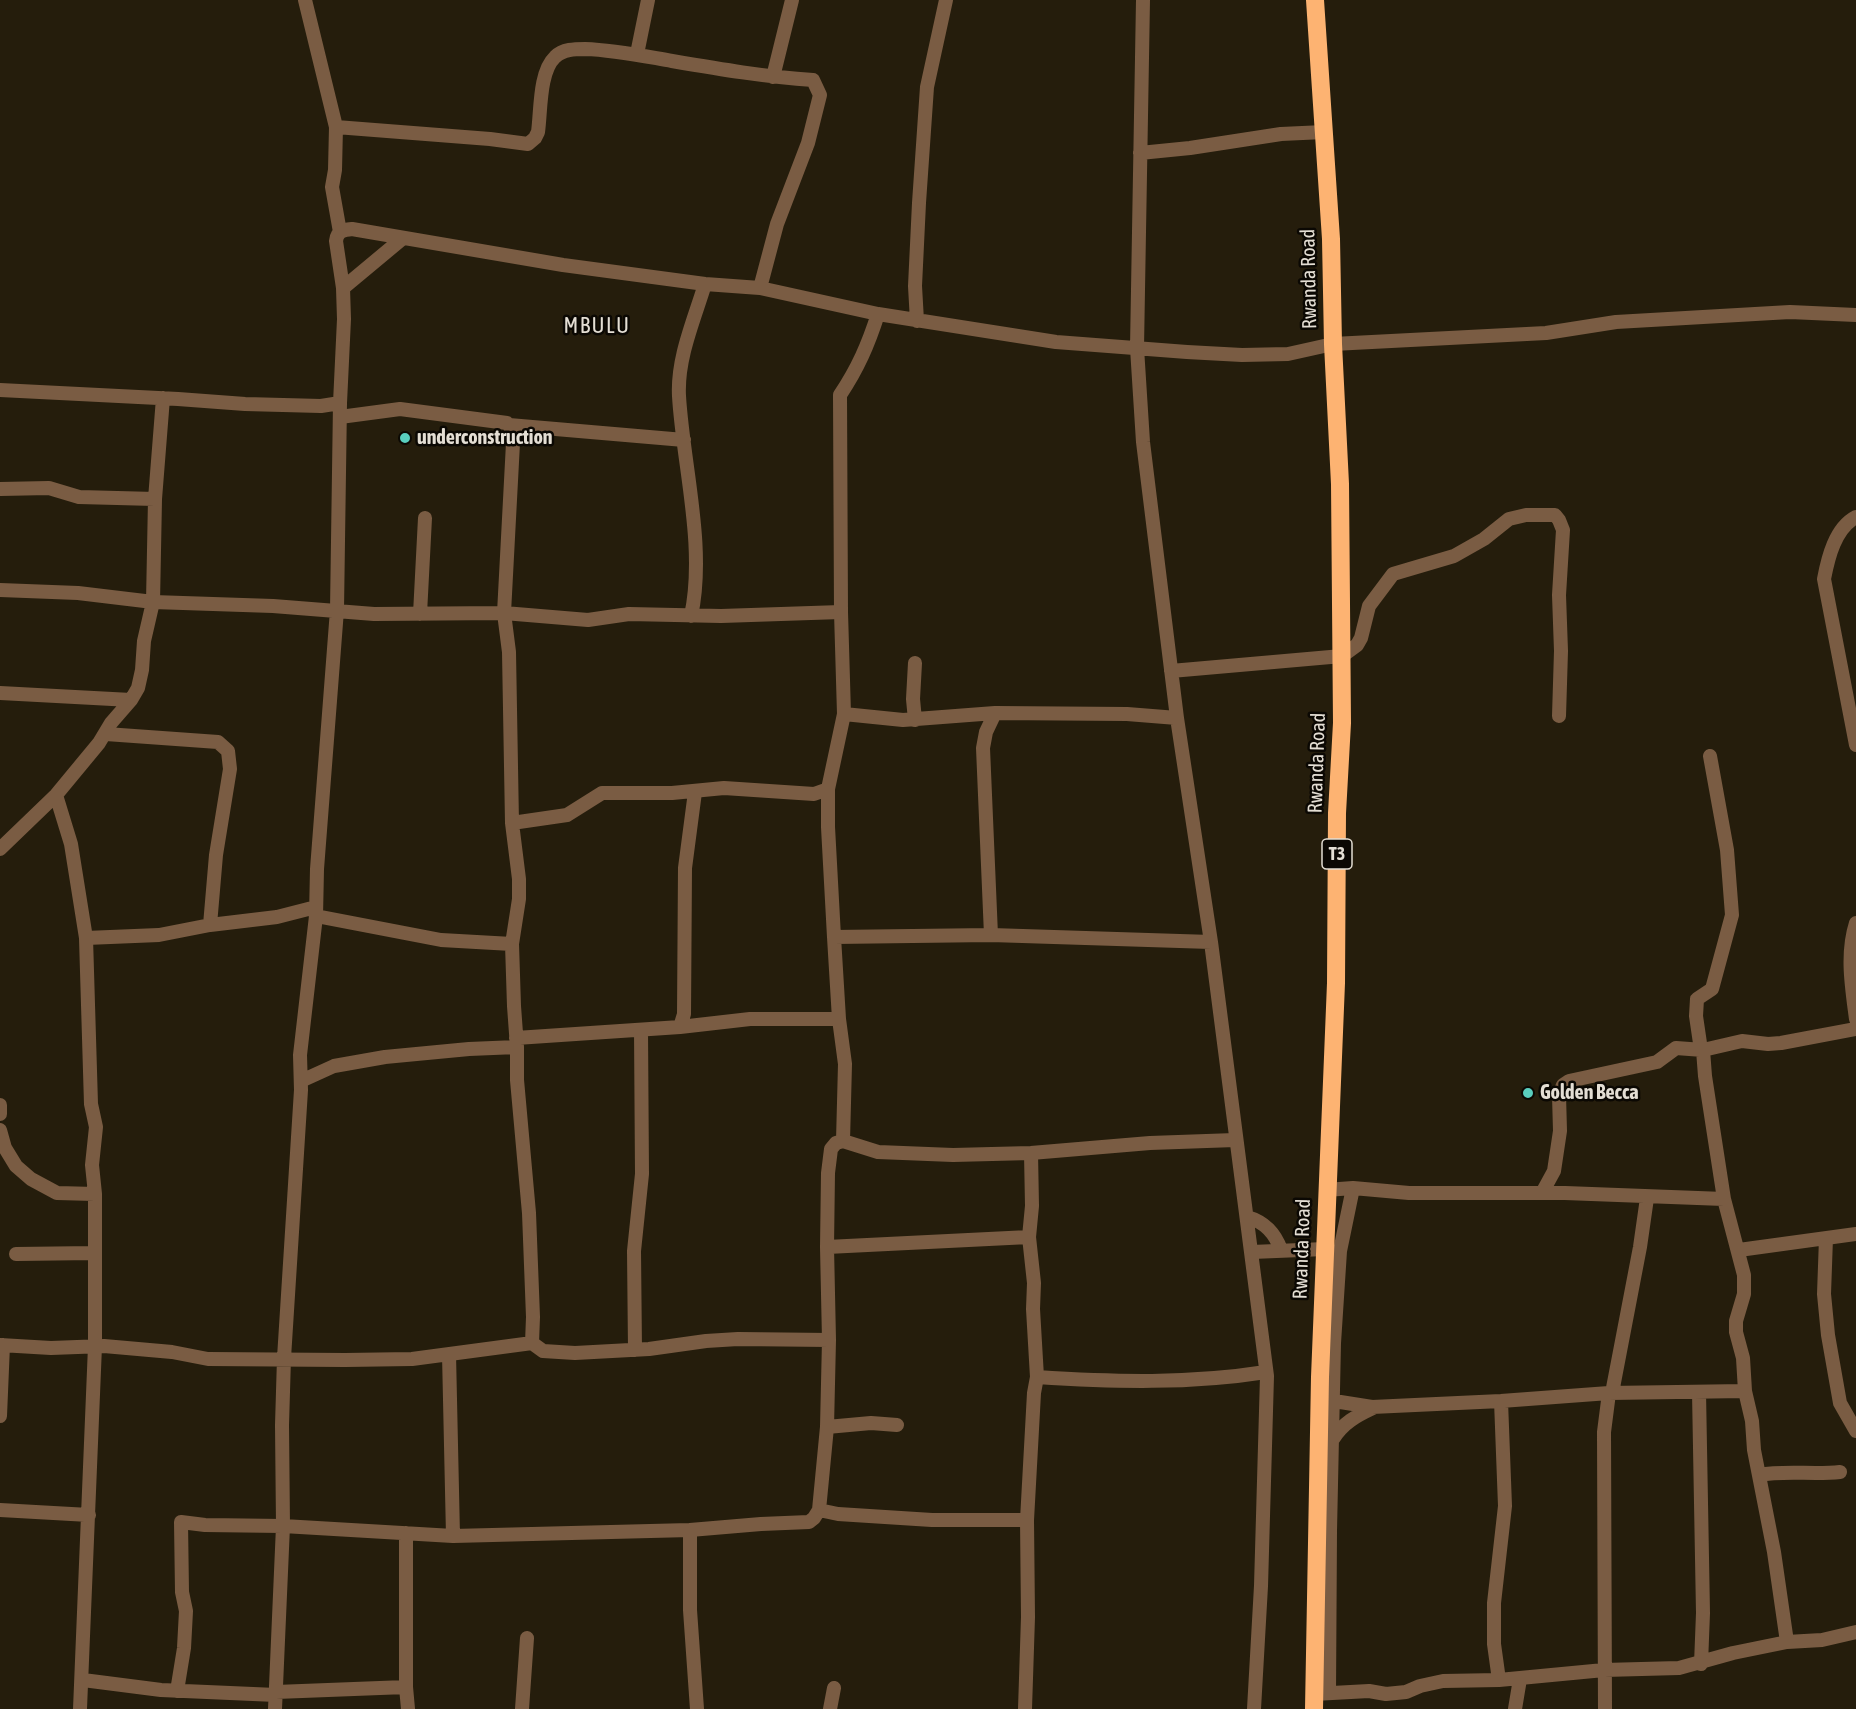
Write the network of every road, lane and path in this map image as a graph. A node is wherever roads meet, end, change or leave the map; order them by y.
1 (305, 0) edge
2 (648, 0) edge
3 (792, 0) edge
4 (946, 0) edge
5 (1143, 0) edge
6 (1315, 0) edge
7 (637, 54) junction
8 (773, 77) junction
9 (336, 127) junction
10 (1324, 132) junction
11 (1140, 153) junction
12 (340, 231) junction
13 (403, 238) junction
14 (705, 284) junction
15 (344, 288) junction
16 (760, 288) junction
17 (878, 314) junction
18 (1856, 315) edge
19 (917, 321) junction
20 (1333, 344) junction
21 (1137, 348) junction
22 (0, 390) edge
23 (163, 398) junction
24 (340, 410) junction
25 (509, 425) junction
26 (684, 440) junction
27 (0, 489) edge
28 (155, 499) junction
29 (1856, 517) edge
30 (425, 518) dead end
31 (0, 590) edge
32 (153, 602) junction
33 (337, 610) junction
34 (841, 612) junction
35 (504, 613) junction
36 (420, 614) junction
37 (691, 616) junction
38 (1342, 656) junction
39 (915, 663) dead end
40 (1171, 670) junction
41 (0, 693) edge
42 (131, 700) junction
43 (995, 713) junction
44 (844, 714) junction
45 (1559, 716) dead end
46 (1177, 718) junction
47 (915, 720) junction
48 (106, 734) junction
49 (1856, 745) edge
50 (1710, 756) dead end
51 (828, 789) junction
52 (695, 792) junction
53 (56, 795) junction
54 (512, 823) junction
55 (0, 849) edge
56 (316, 912) junction
57 (1856, 923) edge
58 (210, 925) junction
59 (991, 934) junction
60 (834, 937) junction
61 (86, 939) junction
62 (1211, 942) junction
63 (512, 944) junction
64 (839, 1019) junction
65 (1856, 1019) edge
66 (680, 1027) junction
67 (1856, 1029) edge
68 (641, 1030) junction
69 (517, 1043) junction
70 (1702, 1050) junction
71 (301, 1081) junction
72 (0, 1105) edge
73 (0, 1113) edge
74 (0, 1130) edge
75 (1235, 1140) junction
76 (843, 1141) junction
77 (2, 1148) edge
78 (1031, 1153) junction
79 (1353, 1188) junction
80 (1326, 1190) junction
81 (1542, 1193) junction
82 (95, 1194) junction
83 (1647, 1198) junction
84 (1724, 1199) junction
85 (1247, 1217) junction
86 (1856, 1234) edge
87 (1029, 1237) junction
88 (1826, 1238) junction
89 (827, 1247) junction
90 (1325, 1249) junction
91 (1281, 1250) junction
92 (1739, 1250) junction
93 (1252, 1252) junction
94 (94, 1253) junction
95 (16, 1254) dead end
96 (829, 1340) junction
97 (532, 1343) junction
98 (2, 1345) edge
99 (95, 1346) junction
100 (635, 1350) junction
101 (449, 1354) junction
102 (284, 1358) junction
103 (1266, 1372) junction
104 (1038, 1377) junction
105 (1745, 1391) junction
106 (1699, 1392) junction
107 (1610, 1393) junction
108 (1334, 1401) junction
109 (1501, 1401) junction
110 (1377, 1407) junction
111 (0, 1416) edge
112 (897, 1425) dead end
113 (827, 1427) junction
114 (1856, 1431) edge
115 (1333, 1439) junction
116 (1840, 1472) dead end
117 (1759, 1475) junction
118 (0, 1510) edge
119 (819, 1510) junction
120 (89, 1515) junction
121 (1027, 1520) junction
122 (283, 1526) junction
123 (690, 1530) junction
124 (406, 1533) junction
125 (453, 1536) junction
126 (1856, 1632) edge
127 (527, 1638) dead end
128 (1787, 1642) junction
129 (1701, 1664) junction
130 (1604, 1670) junction
131 (1520, 1679) junction
132 (83, 1680) junction
133 (1499, 1680) junction
134 (406, 1687) junction
135 (834, 1688) dead end
136 (177, 1691) junction
137 (276, 1699) edge
138 (1319, 1699) edge
139 (80, 1709) edge
140 (408, 1709) edge
141 (522, 1709) edge
142 (697, 1709) edge
143 (830, 1709) edge
144 (1025, 1709) edge
145 (1254, 1709) edge
146 (1515, 1709) edge
147 (1605, 1709) edge

1 - 9 street
2 - 7 street
3 - 8 street
4 - 19 street
5 - 11 street
6 - 10 highway, Rwanda Road / T3
7 - 8 street
7 - 9 street
8 - 16 street
9 - 12 street
10 - 11 street
10 - 20 highway, Rwanda Road / T3
11 - 21 street
12 - 13 street
12 - 15 street
13 - 14 street
13 - 15 street
14 - 16 street
14 - 26 street
15 - 24 street
16 - 17 street
17 - 19 street
17 - 34 street
18 - 20 street
19 - 21 street
20 - 21 street
20 - 38 highway, Rwanda Road / T3
21 - 40 street
22 - 23 street
23 - 24 street
23 - 28 street
24 - 25 street
24 - 33 street
25 - 26 street
25 - 35 street
26 - 37 street
27 - 28 street
28 - 32 street
29 - 49 street
30 - 36 street
31 - 32 street
32 - 33 street
32 - 42 street
33 - 36 street
33 - 56 street
34 - 37 street
34 - 44 street
35 - 36 street
35 - 37 street
35 - 54 street
38 - 40 street
38 - 45 street
38 - 80 highway, Rwanda Road / T3
39 - 47 street
40 - 46 street
41 - 42 street
42 - 48 street
43 - 46 street
43 - 47 street
43 - 59 street
44 - 47 street
44 - 51 street
46 - 62 street
48 - 53 street
48 - 58 street
50 - 70 street
51 - 52 street
51 - 60 street
52 - 54 street
52 - 66 street
53 - 55 street
53 - 61 street
54 - 63 street
56 - 58 street
56 - 63 street
56 - 71 street
57 - 65 street
58 - 61 street
59 - 60 street
59 - 62 street
60 - 64 street
61 - 82 street
62 - 75 street
63 - 69 street
64 - 66 street
64 - 76 street
66 - 68 street
67 - 70 street
68 - 69 street
68 - 100 street
69 - 71 street
69 - 97 street
70 - 81 street
70 - 84 street
71 - 102 street
72 - 73 street
74 - 77 street
75 - 78 street
75 - 85 street
76 - 78 street
76 - 89 street
77 - 82 street
78 - 87 street
79 - 80 street
79 - 81 street
79 - 108 street
80 - 90 highway, Rwanda Road / T3
81 - 83 street
82 - 94 street
83 - 84 street
83 - 107 street
84 - 92 street
85 - 91 street
85 - 93 street
86 - 88 street
87 - 89 street
87 - 104 street
88 - 92 street
88 - 114 street
89 - 96 street
90 - 91 street
90 - 138 highway, Rwanda Road / T3
91 - 93 street
92 - 105 street
93 - 103 street
94 - 95 street
94 - 99 street
96 - 100 street
96 - 113 street
97 - 100 street
97 - 101 street
98 - 99 street
98 - 111 street
99 - 102 street
99 - 120 street
101 - 102 street
101 - 125 street
102 - 122 street
103 - 104 street
103 - 145 street
104 - 121 street
105 - 106 street
105 - 117 street
106 - 107 street
106 - 129 street
107 - 109 street
107 - 130 street
108 - 110 street
108 - 115 street
109 - 110 street
109 - 133 street
110 - 115 street
112 - 113 street
113 - 119 street
115 - 138 street
116 - 117 street
117 - 128 street
118 - 120 street
119 - 121 street
119 - 123 street
120 - 132 street
121 - 144 street
122 - 124 street
122 - 136 street
122 - 137 street
123 - 125 street
123 - 142 street
124 - 125 street
124 - 134 street
126 - 128 street
127 - 141 street
128 - 129 street
129 - 130 street
130 - 131 street
130 - 147 street
131 - 133 street
131 - 146 street
132 - 136 street
132 - 139 street
133 - 138 street
134 - 137 street
134 - 140 street
135 - 143 street
136 - 137 street

